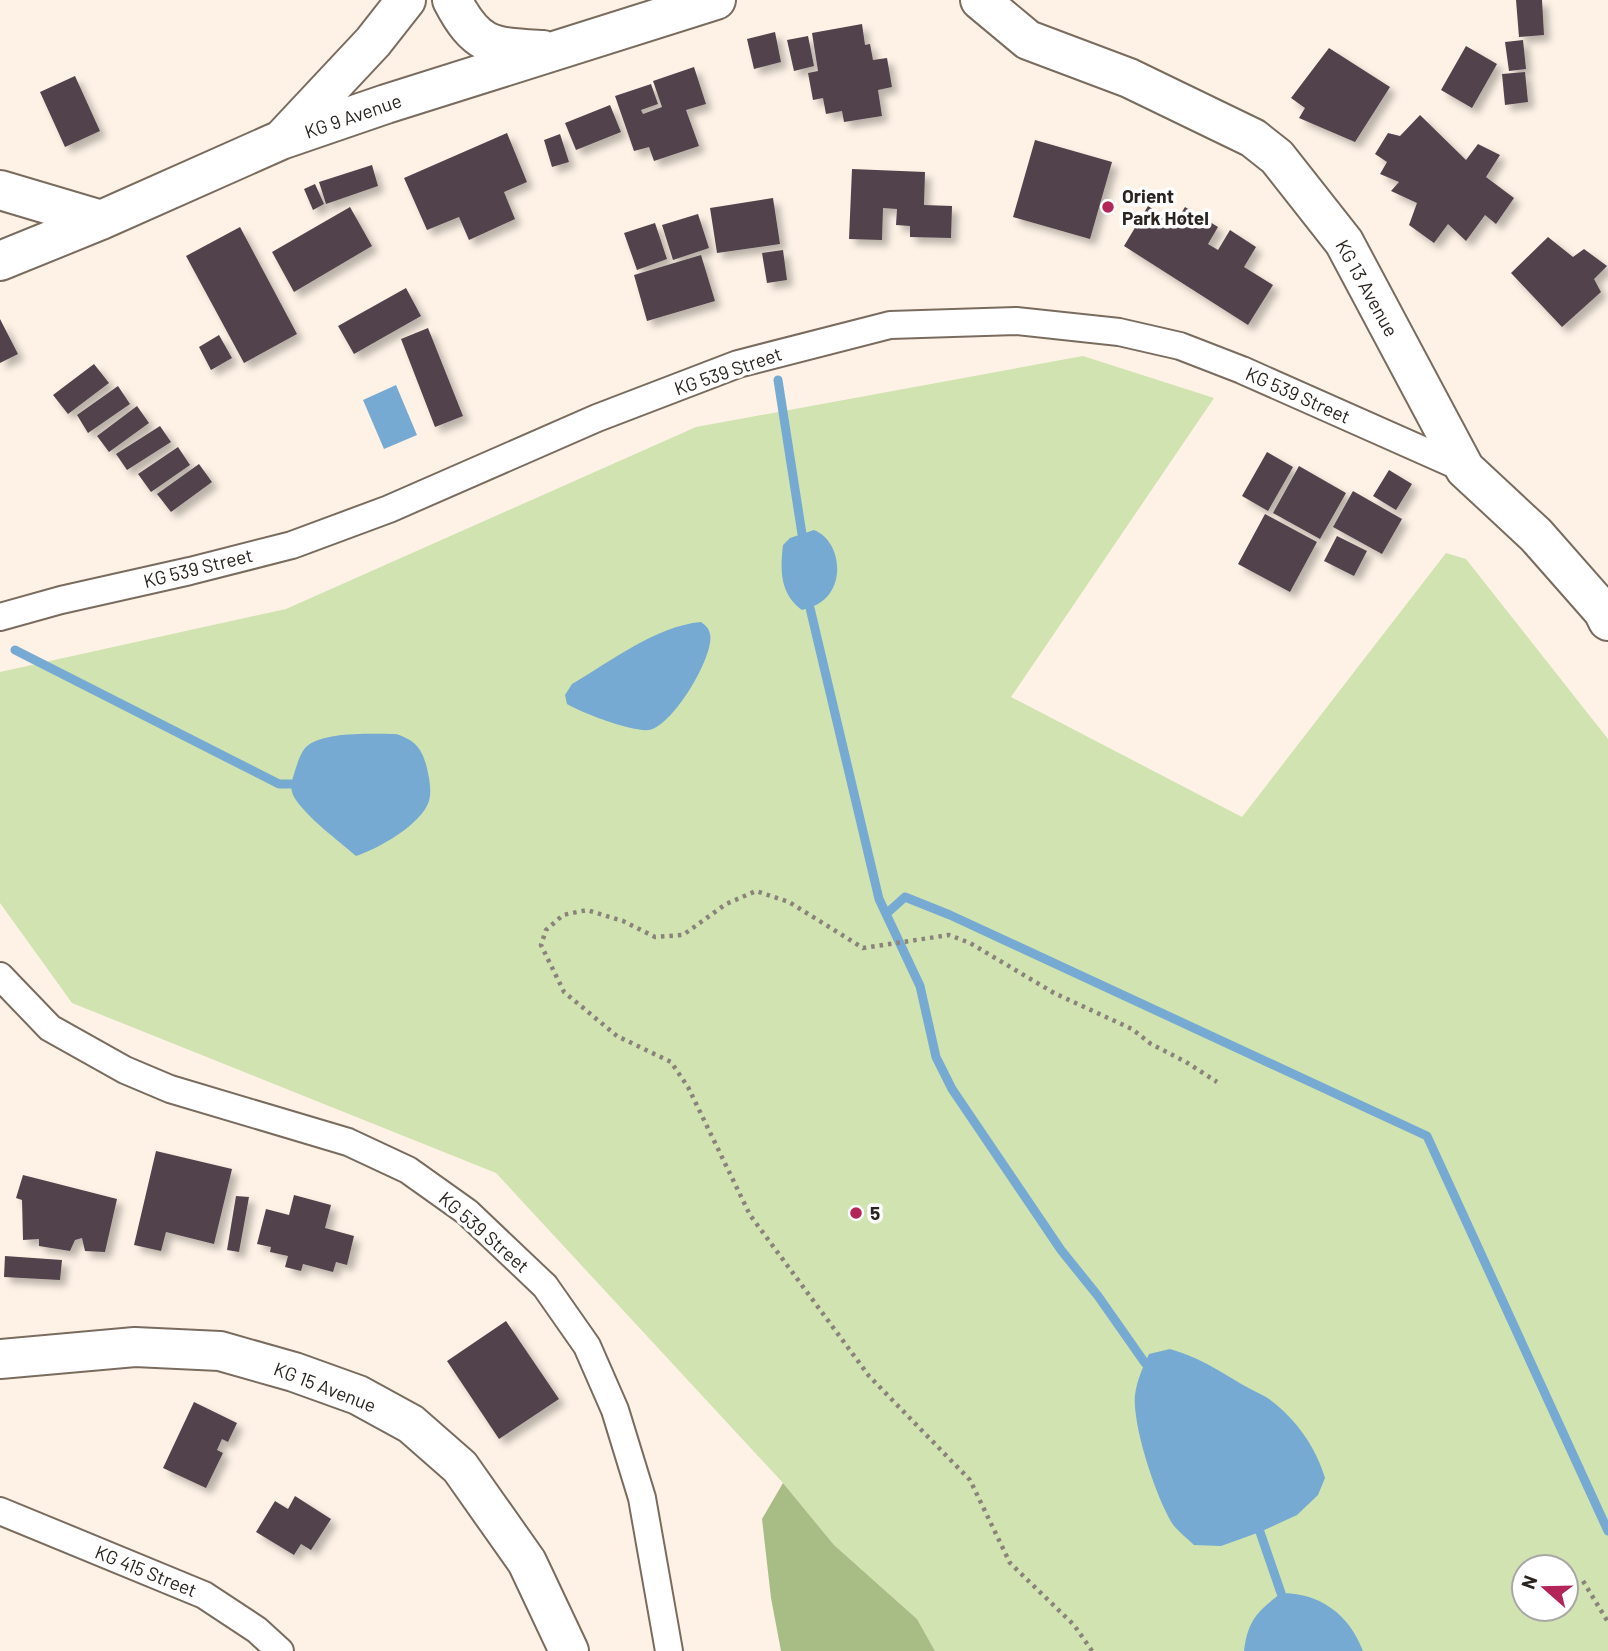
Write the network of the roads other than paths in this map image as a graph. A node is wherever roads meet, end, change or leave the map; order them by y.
1 (406, 0) edge
2 (452, 0) edge
3 (716, 0) edge
4 (980, 0) edge
5 (373, 42) junction
6 (555, 51) junction
7 (386, 104) junction
8 (281, 141) junction
9 (0, 190) edge
10 (101, 220) junction
11 (0, 261) edge
12 (1465, 469) junction
13 (0, 617) edge
14 (1608, 621) edge
15 (0, 976) edge
16 (0, 1359) edge
17 (0, 1511) edge
18 (280, 1651) edge
19 (569, 1651) edge
20 (668, 1651) edge

1 - 5 main road
2 - 6 main road
3 - 6 main road, KG 9 Avenue
4 - 12 main road, KG 13 Avenue
5 - 7 main road
5 - 8 main road
6 - 7 main road, KG 9 Avenue
7 - 8 main road, KG 9 Avenue
8 - 10 main road, KG 9 Avenue
9 - 10 main road
10 - 11 main road, KG 9 Avenue
12 - 13 street, KG 539 Street
12 - 14 main road, KG 13 Avenue
15 - 20 street, KG 539 Street
16 - 19 main road, KG 15 Avenue
17 - 18 street, KG 415 Street

